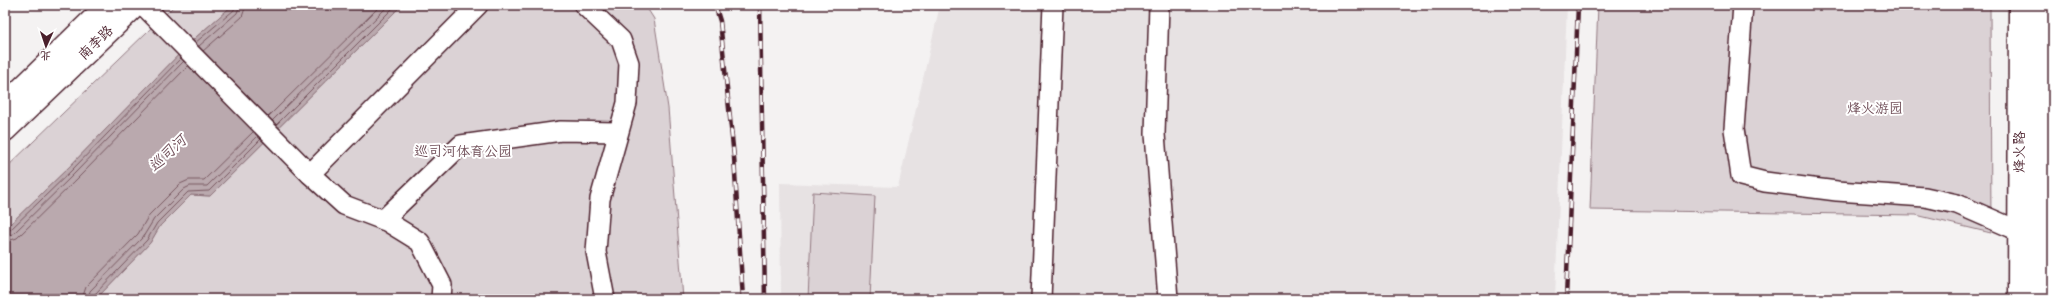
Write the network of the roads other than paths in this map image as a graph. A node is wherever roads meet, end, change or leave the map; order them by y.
1 (108, 5) edge
2 (136, 5) edge
3 (143, 5) edge
4 (478, 5) edge
5 (584, 5) edge
6 (1053, 5) edge
7 (1159, 5) edge
8 (1743, 5) edge
9 (2020, 5) edge
10 (2041, 5) edge
11 (5, 105) edge
12 (5, 130) edge
13 (618, 132) junction
14 (310, 174) junction
15 (383, 220) junction
16 (2020, 230) junction
17 (441, 299) edge
18 (605, 299) edge
19 (1040, 299) edge
20 (1168, 299) edge
21 (2020, 299) edge
22 (2040, 299) edge

1 - 11 main road, 南李路
2 - 12 main road, 南李路
3 - 14 lane
4 - 14 lane
5 - 13 lane
6 - 19 lane
7 - 20 lane
8 - 16 lane
9 - 16 main road, 烽火路
10 - 22 main road, 烽火路
13 - 15 lane
13 - 18 lane
14 - 15 lane
15 - 17 lane
16 - 21 main road, 烽火路

